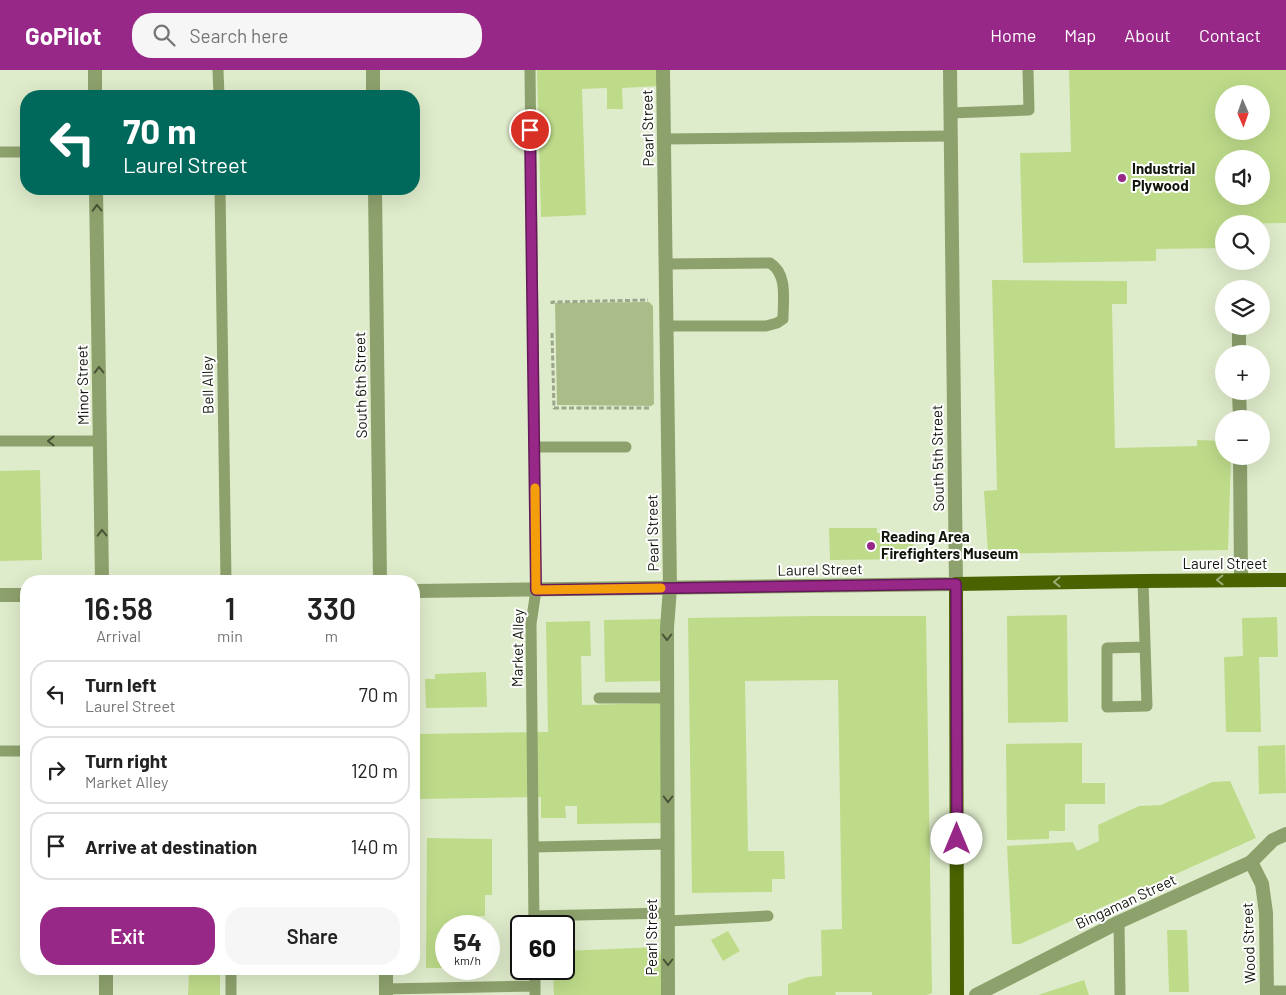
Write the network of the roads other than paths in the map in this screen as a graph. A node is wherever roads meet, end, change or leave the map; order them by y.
1 (95, 70) edge
2 (218, 70) edge
3 (373, 70) edge
4 (530, 70) edge
5 (663, 70) edge
6 (950, 70) edge
7 (1028, 70) edge
8 (95, 90) edge
9 (219, 90) edge
10 (373, 90) edge
11 (950, 113) junction
12 (950, 136) junction
13 (664, 139) junction
14 (0, 152) edge
15 (20, 152) edge
16 (96, 195) edge
17 (220, 195) edge
18 (374, 195) edge
19 (666, 264) junction
20 (666, 326) junction
21 (0, 441) edge
22 (100, 441) junction
23 (534, 447) junction
24 (626, 447) dead end
25 (1240, 465) edge
26 (102, 575) edge
27 (226, 575) edge
28 (380, 575) edge
29 (1241, 579) junction
30 (1286, 580) edge
31 (1143, 581) junction
32 (956, 584) junction
33 (670, 588) junction
34 (536, 590) junction
35 (420, 591) edge
36 (0, 595) edge
37 (20, 595) edge
38 (1145, 646) junction
39 (600, 698) dead end
40 (667, 698) junction
41 (0, 751) edge
42 (20, 751) edge
43 (1286, 834) edge
44 (668, 844) junction
45 (534, 847) junction
46 (1251, 862) junction
47 (534, 915) edge
48 (768, 916) dead end
49 (668, 917) junction
50 (575, 920) edge
51 (1119, 922) junction
52 (106, 975) edge
53 (230, 975) edge
54 (386, 975) edge
55 (535, 991) edge
56 (1286, 991) edge
57 (386, 992) edge
58 (1267, 993) edge
59 (106, 995) edge
60 (231, 995) edge
61 (668, 995) edge
62 (957, 995) edge
63 (976, 995) edge
64 (1120, 995) edge

1 - 8 street
2 - 9 lane
3 - 10 street
4 - 23 lane, Market Alley
5 - 13 street, Pearl Street
6 - 11 street, South 5th Street
7 - 11 lane
11 - 12 street, South 5th Street
12 - 13 lane
12 - 32 street, South 5th Street
13 - 19 street, Pearl Street
14 - 15 lane
22 -> 16 street, Minor Street
17 - 27 lane, Bell Alley
18 - 28 street, South 6th Street
19 - 20 street, Pearl Street
19 - 20 lane
20 - 33 street, Pearl Street
22 -> 21 lane
26 -> 22 street, Minor Street
23 - 24 lane
23 - 34 lane, Market Alley
25 - 29 street
29 - 30 main road, Laurel Street
29 -> 31 main road, Laurel Street
31 -> 32 main road, Laurel Street
31 - 38 lane
32 - 33 street, Laurel Street
32 - 62 main road, South 5th Street
33 - 34 street, Laurel Street
33 -> 40 street, Pearl Street
34 - 35 street, Laurel Street
34 - 45 lane, Market Alley
36 - 37 street
38 - 38 lane
39 - 40 lane
40 -> 44 street, Pearl Street
41 - 42 lane
43 - 46 street, Bingaman Street
44 - 45 lane
44 - 49 street, Pearl Street
45 - 47 lane, Market Alley
46 - 51 street, Bingaman Street
46 - 58 street, Wood Street
48 - 49 lane
49 - 50 lane
49 -> 61 street, Pearl Street
51 - 63 street, Bingaman Street
51 - 64 lane
52 - 59 street
53 - 60 lane
54 - 57 street
55 - 57 lane
56 - 58 lane

